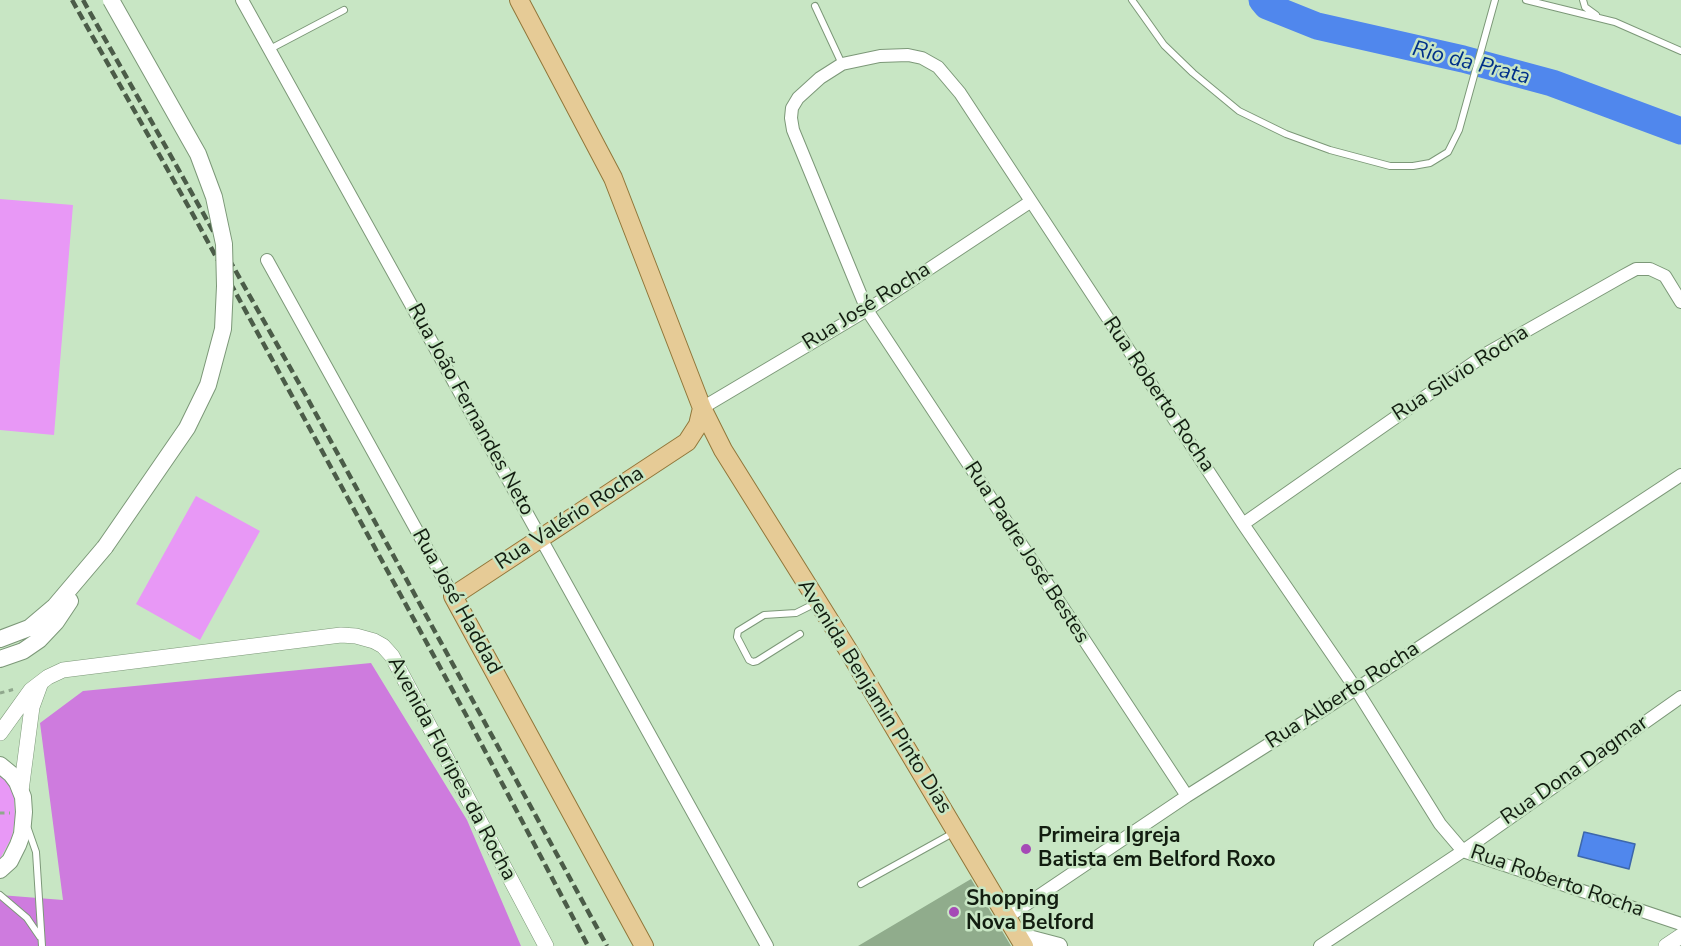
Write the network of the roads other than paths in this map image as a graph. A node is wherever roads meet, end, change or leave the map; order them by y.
1 (111, 0) edge
2 (242, 0) edge
3 (519, 0) edge
4 (1132, 0) edge
5 (1495, 0) edge
6 (1526, 0) edge
7 (1583, 0) edge
8 (815, 6) dead end
9 (344, 10) dead end
10 (1599, 18) junction
11 (269, 49) junction
12 (1681, 51) edge
13 (842, 64) junction
14 (1030, 202) junction
15 (267, 260) dead end
16 (1681, 302) edge
17 (867, 310) junction
18 (702, 408) junction
19 (687, 442) junction
20 (723, 450) junction
21 (1681, 475) edge
22 (1243, 524) junction
23 (541, 538) junction
24 (88, 568) junction
25 (453, 596) junction
26 (816, 602) junction
27 (800, 634) dead end
28 (0, 639) edge
29 (0, 659) edge
30 (43, 681) junction
31 (1356, 689) junction
32 (1681, 697) edge
33 (0, 733) edge
34 (0, 765) edge
35 (21, 791) junction
36 (1187, 796) junction
37 (24, 820) junction
38 (956, 831) junction
39 (1463, 851) junction
40 (0, 870) edge
41 (861, 885) dead end
42 (0, 895) edge
43 (1006, 918) junction
44 (1681, 924) edge
45 (1681, 936) edge
46 (1020, 940) edge
47 (42, 943) edge
48 (546, 946) edge
49 (644, 946) edge
50 (767, 946) edge
51 (1059, 946) edge
52 (1320, 946) edge
53 (1666, 946) edge

1 - 24 main road, bridge
2 - 11 street, Rua João Fernandes Neto
3 - 18 main road, Avenida Benjamin Pinto Dias
4 - 5 lane
6 - 10 lane
7 - 10 lane
8 - 13 lane
9 - 11 lane
10 - 12 lane
11 - 23 street, Rua João Fernandes Neto
13 - 14 street, Rua Roberto Rocha
13 - 17 street, Rua Roberto Rocha
14 - 17 street, Rua José Rocha
14 - 22 street, Rua Roberto Rocha
15 - 25 street, Rua José Haddad
16 - 22 street, Rua Silvio Rocha
17 - 18 street, Rua José Rocha
17 - 36 street, Rua Padre José Bestes
18 - 19 main road
18 - 20 main road, Avenida Benjamin Pinto Dias
19 - 20 main road
19 - 23 main road, Rua Valério Rocha
20 - 26 main road, Avenida Benjamin Pinto Dias
21 - 31 street, Rua Alberto Rocha
22 - 31 street, Rua Roberto Rocha
23 - 25 main road, Rua Valério Rocha
23 - 50 street, Rua João Fernandes Neto
24 - 28 main road
24 - 29 main road
25 - 49 main road, Rua José Haddad
26 - 27 lane
26 - 38 main road, Avenida Benjamin Pinto Dias
30 - 33 street, Avenida Floripes da Rocha
30 - 35 street
30 - 48 street, Avenida Floripes da Rocha
31 - 36 street, Rua Alberto Rocha
31 - 39 street, Rua Roberto Rocha
32 - 39 street, Rua Dona Dagmar
34 - 35 main road
35 - 37 main road
36 - 43 street, Rua Alberto Rocha
37 - 40 main road
37 - 47 lane
38 - 41 lane
38 - 43 main road, Avenida Benjamin Pinto Dias
39 - 44 street, Rua Roberto Rocha
39 - 52 street, Rua Dona Dagmar
42 - 47 lane
43 - 46 main road, Avenida Benjamin Pinto Dias
45 - 53 street
46 - 51 main road

